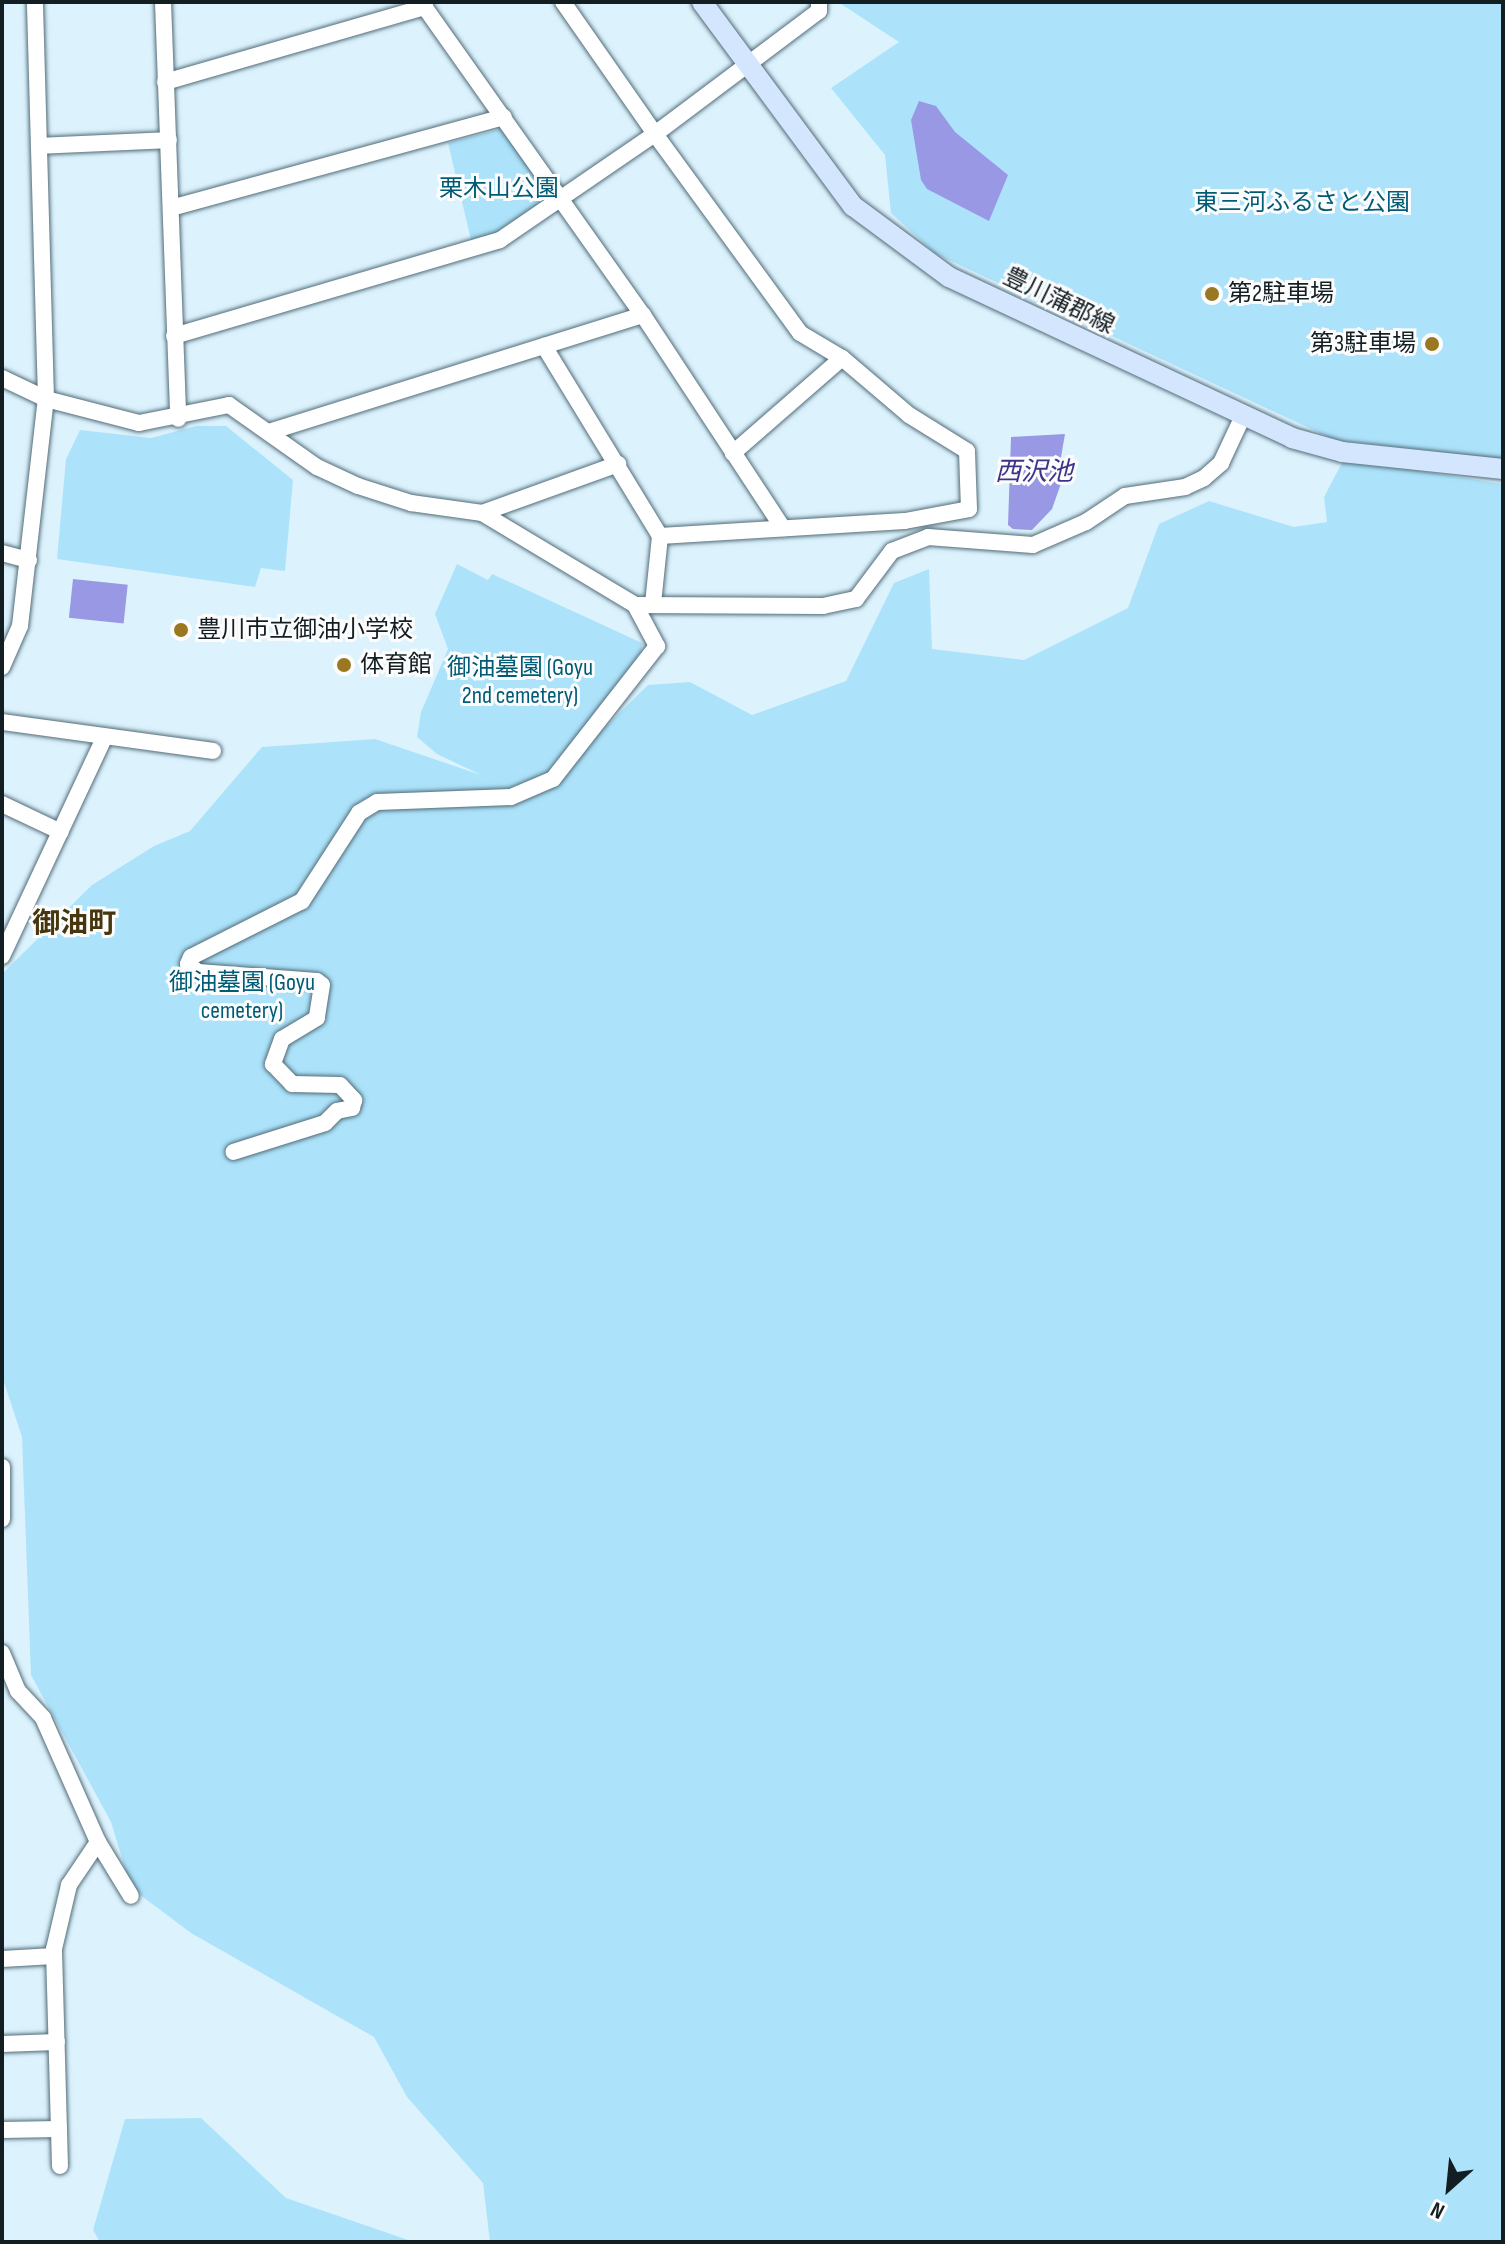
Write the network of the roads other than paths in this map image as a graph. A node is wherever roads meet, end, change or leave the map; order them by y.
1 (35, 2) edge
2 (163, 2) edge
3 (563, 2) edge
4 (702, 2) edge
5 (819, 2) edge
6 (423, 4) edge
7 (748, 67) junction
8 (165, 82) junction
9 (504, 117) junction
10 (655, 134) junction
11 (169, 140) junction
12 (39, 146) junction
13 (562, 199) junction
14 (171, 208) junction
15 (643, 315) junction
16 (174, 336) junction
17 (544, 346) junction
18 (842, 358) junction
19 (2, 378) edge
20 (46, 399) junction
21 (1243, 416) junction
22 (178, 419) junction
23 (269, 432) junction
24 (733, 453) junction
25 (618, 464) junction
26 (1503, 469) edge
27 (482, 513) junction
28 (783, 528) junction
29 (660, 536) junction
30 (2, 553) edge
31 (29, 560) junction
32 (653, 604) junction
33 (635, 605) junction
34 (2, 667) edge
35 (2, 722) edge
36 (104, 738) junction
37 (213, 751) dead end
38 (2, 804) edge
39 (61, 832) junction
40 (2, 956) edge
41 (233, 1152) dead end
42 (2, 1472) edge
43 (2, 1519) edge
44 (2, 1653) edge
45 (98, 1842) junction
46 (131, 1896) dead end
47 (54, 1956) junction
48 (2, 1959) edge
49 (57, 2042) junction
50 (2, 2044) edge
51 (59, 2129) junction
52 (2, 2130) edge
53 (60, 2166) dead end

1 - 12 street
2 - 8 street
3 - 10 street
4 - 7 main road, 豊川蒲郡線
5 - 7 street
6 - 8 street
6 - 9 street
7 - 10 street
7 - 21 main road, 豊川蒲郡線
8 - 11 street
9 - 13 street
9 - 14 street
10 - 13 street
10 - 18 street
11 - 12 street
11 - 14 street
12 - 20 street
13 - 15 street
13 - 16 street
14 - 16 street
15 - 17 street
15 - 24 street
16 - 22 street
17 - 23 street
17 - 25 street
18 - 24 street
18 - 28 street
19 - 20 street
20 - 22 street
20 - 31 street
21 - 26 main road, 豊川蒲郡線
21 - 32 street
22 - 23 street
23 - 27 street
24 - 28 street
25 - 27 street
25 - 29 street
27 - 33 street
28 - 29 street
29 - 32 street
30 - 31 street
31 - 34 street
32 - 33 street
33 - 41 street
35 - 36 street
36 - 37 street
36 - 39 street
38 - 39 street
39 - 40 street
42 - 43 street
44 - 45 street
45 - 46 street
45 - 47 street
47 - 48 street
47 - 49 street
49 - 50 street
49 - 51 street
51 - 52 street
51 - 53 street

